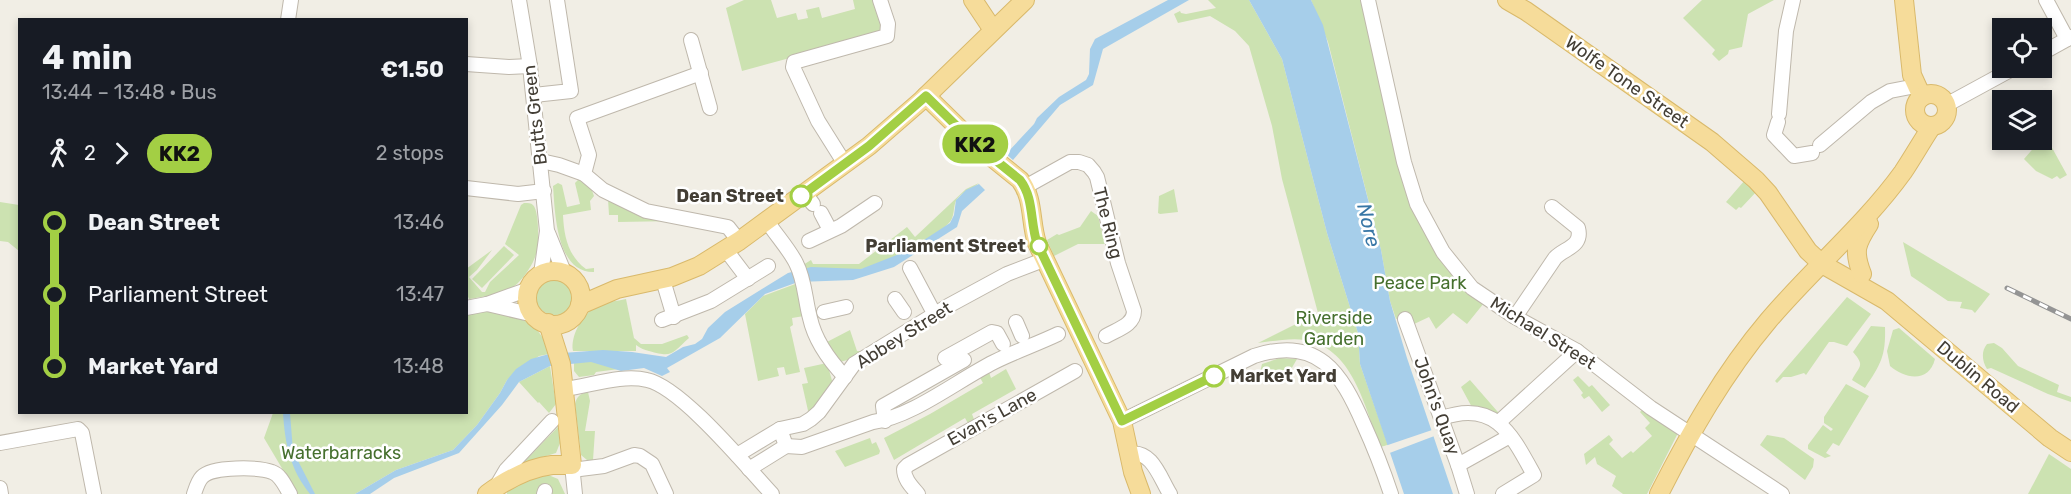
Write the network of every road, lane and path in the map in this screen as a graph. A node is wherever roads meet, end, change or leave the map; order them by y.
1 (291, 0) edge
2 (519, 0) edge
3 (557, 0) edge
4 (880, 0) edge
5 (973, 0) edge
6 (1025, 0) edge
7 (1368, 0) edge
8 (1507, 0) edge
9 (1793, 0) edge
10 (1904, 0) edge
11 (2046, 0) edge
12 (288, 18) edge
13 (993, 30) junction
14 (2069, 38) edge
15 (691, 40) dead end
16 (2052, 47) edge
17 (468, 64) edge
18 (530, 66) junction
19 (701, 73) junction
20 (1996, 78) edge
21 (1919, 92) junction
22 (534, 95) junction
23 (926, 96) junction
24 (1946, 105) junction
25 (711, 108) dead end
26 (1925, 122) junction
27 (541, 161) junction
28 (845, 164) junction
29 (584, 174) junction
30 (1025, 187) junction
31 (468, 188) edge
32 (544, 191) junction
33 (1884, 196) junction
34 (813, 203) junction
35 (875, 203) dead end
36 (1552, 207) dead end
37 (767, 221) junction
38 (830, 230) junction
39 (547, 231) junction
40 (809, 241) dead end
41 (732, 245) junction
42 (1828, 258) junction
43 (1046, 259) junction
44 (768, 266) dead end
45 (910, 268) dead end
46 (541, 274) junction
47 (1862, 274) junction
48 (570, 277) junction
49 (748, 279) junction
50 (663, 280) junction
51 (529, 289) junction
52 (617, 289) junction
53 (896, 299) dead end
54 (1887, 301) junction
55 (487, 304) junction
56 (580, 304) junction
57 (846, 307) dead end
58 (468, 308) edge
59 (904, 312) dead end
60 (816, 314) junction
61 (935, 315) junction
62 (1515, 317) junction
63 (541, 319) junction
64 (1405, 319) dead end
65 (567, 321) junction
66 (1016, 322) dead end
67 (1067, 330) junction
68 (1025, 343) junction
69 (560, 346) junction
70 (1006, 351) junction
71 (1577, 351) junction
72 (1091, 354) junction
73 (945, 358) dead end
74 (964, 360) dead end
75 (845, 377) junction
76 (564, 389) junction
77 (1442, 418) junction
78 (552, 421) dead end
79 (885, 421) junction
80 (1122, 421) junction
81 (1499, 422) junction
82 (780, 429) junction
83 (1690, 434) junction
84 (1510, 436) junction
85 (0, 443) edge
86 (786, 446) junction
87 (2071, 452) edge
88 (1129, 454) junction
89 (737, 455) junction
90 (1458, 465) junction
91 (572, 467) junction
92 (749, 469) junction
93 (0, 488) edge
94 (491, 490) edge
95 (1, 494) edge
96 (94, 494) edge
97 (194, 494) edge
98 (290, 494) edge
99 (575, 494) edge
100 (666, 494) edge
101 (772, 494) edge
102 (918, 494) edge
103 (1141, 494) edge
104 (1170, 494) edge
105 (1391, 494) edge
106 (1467, 494) edge
107 (1503, 494) edge
108 (1659, 494) edge
109 (1782, 494) edge

1 - 12 street
2 - 18 street, Butts Green
3 - 22 street
4 - 28 street
5 - 13 main road
6 - 13 main road
7 - 62 street, Michael Street
8 - 42 main road, Wolfe Tone Street
9 - 21 street
10 - 21 main road
11 - 14 street
13 - 23 main road
14 - 16 street
15 - 19 street
17 - 18 street
18 - 22 street, Butts Green
19 - 25 street
19 - 29 street
20 - 24 street
21 - 24 main road
21 - 26 main road
22 - 27 street, Butts Green
23 - 28 main road
23 - 30 main road
24 - 26 main road
26 - 33 main road
27 - 29 street
27 - 32 street, Butts Green
28 - 34 main road
29 - 41 street
30 - 43 main road
30 - 72 street, The Ring
31 - 32 street
32 - 39 street, Butts Green
33 - 42 main road
33 - 47 main road
34 - 37 main road
34 - 38 street
35 - 38 street
36 - 62 street
37 - 41 main road
37 - 60 street
38 - 40 street
39 - 46 street, Butts Green
39 - 48 street, Butts Green
41 - 49 street
41 - 50 main road
42 - 47 main road, Dublin Road
42 - 54 main road, Dublin Road
42 - 83 main road
43 - 61 street, Abbey Street
43 - 67 main road
44 - 49 street
45 - 61 street
46 - 48 main road
46 - 51 main road
47 - 54 main road, Dublin Road
48 - 52 main road
48 - 56 main road
49 - 50 street
50 - 52 main road
51 - 55 street
51 - 63 main road
52 - 56 main road
53 - 59 street
54 - 87 main road, Dublin Road
55 - 58 street
55 - 63 street
56 - 65 main road
57 - 60 street
60 - 75 street
61 - 75 street, Abbey Street
62 - 71 street, Michael Street
63 - 65 main road
63 - 69 main road
64 - 77 street, John's Quay
65 - 69 main road
66 - 68 street
67 - 68 street
67 - 72 main road
68 - 70 street
69 - 76 main road
70 - 73 street
70 - 79 street
71 - 81 street
71 - 83 street, Michael Street
72 - 80 main road
72 - 102 street, Evan's Lane
74 - 79 street
75 - 82 street, Abbey Street
76 - 89 street
76 - 91 main road
77 - 81 street
77 - 90 street, John's Quay
78 - 94 street
79 - 86 street
80 - 88 main road
80 - 105 street
81 - 84 street
82 - 86 street
82 - 89 street, Abbey Street
83 - 108 main road
83 - 109 street, Michael Street
84 - 90 street
84 - 107 street
85 - 96 street
86 - 92 street
88 - 103 main road
88 - 104 street
89 - 92 street
90 - 106 street, John's Quay
91 - 94 main road
91 - 99 street
91 - 100 street
92 - 101 street
93 - 95 street
97 - 98 street

